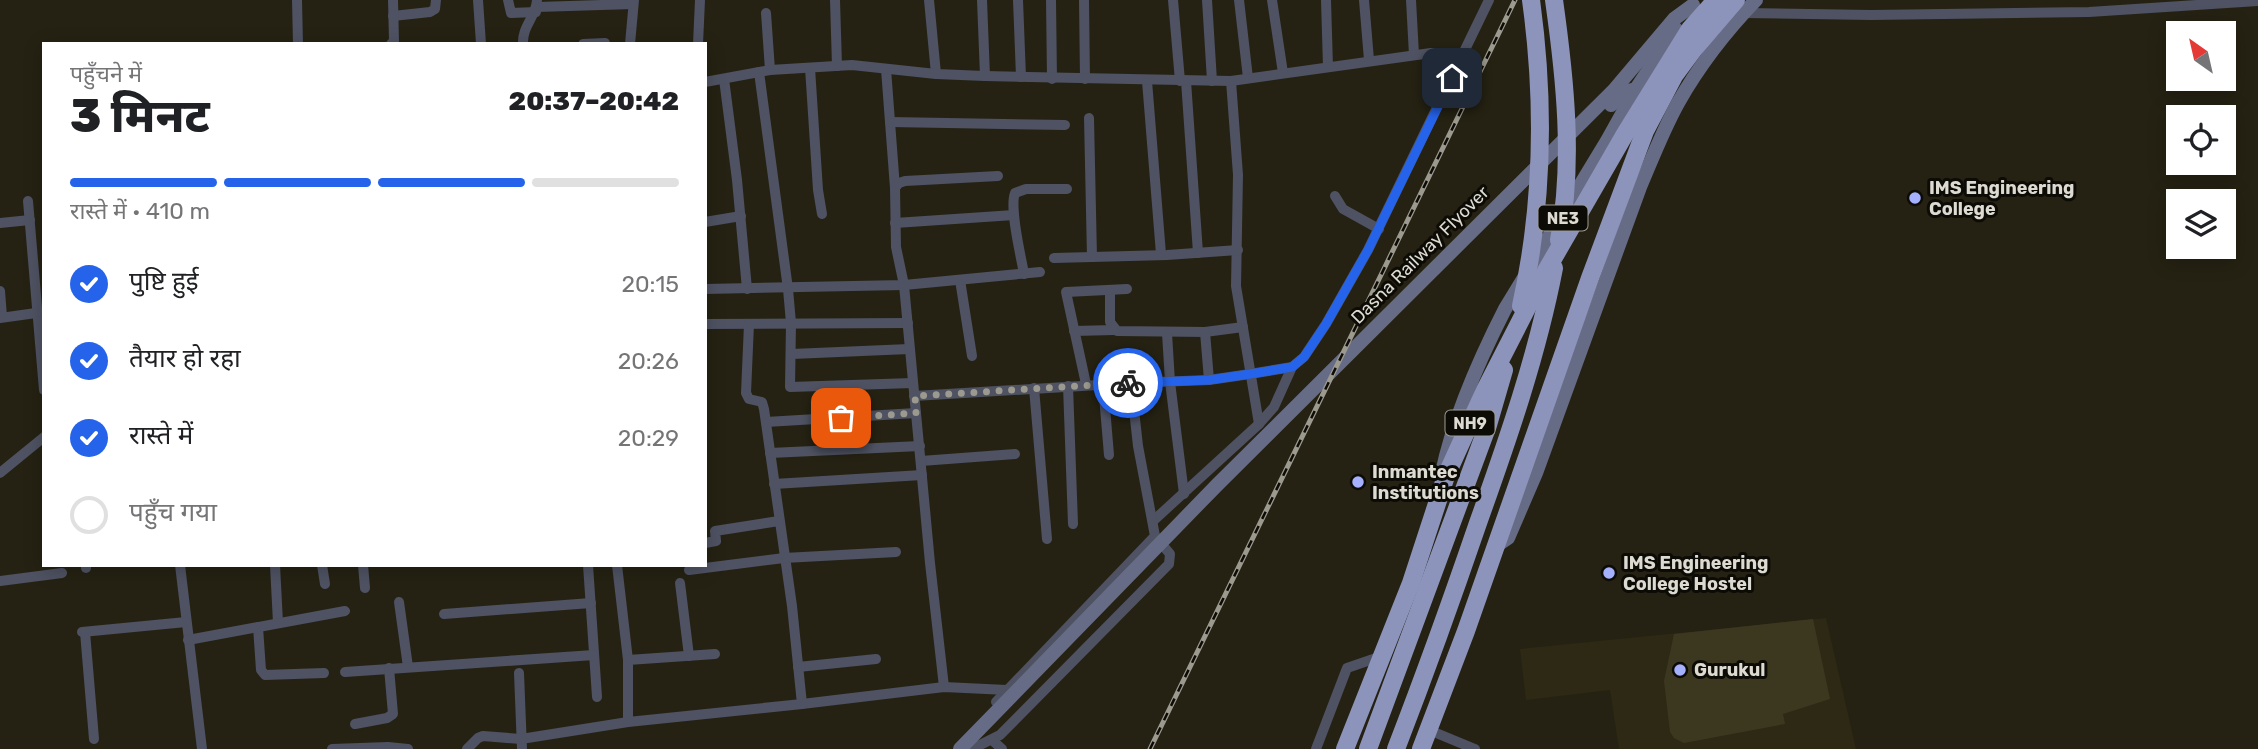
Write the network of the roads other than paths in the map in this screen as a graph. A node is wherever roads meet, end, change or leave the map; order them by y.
1 (297, 0) edge
2 (393, 0) edge
3 (436, 0) edge
4 (478, 0) edge
5 (508, 0) edge
6 (701, 0) edge
7 (835, 0) edge
8 (929, 0) edge
9 (982, 0) edge
10 (1018, 0) edge
11 (1051, 0) edge
12 (1084, 0) edge
13 (1173, 0) edge
14 (1207, 0) edge
15 (1239, 0) edge
16 (1272, 0) edge
17 (1326, 0) edge
18 (1364, 0) edge
19 (1411, 0) edge
20 (1489, 0) edge
21 (1531, 0) edge
22 (1554, 0) edge
23 (1716, 0) edge
24 (1756, 0) edge
25 (2258, 1) edge
26 (633, 2) edge
27 (1695, 3) edge
28 (536, 6) edge
29 (1740, 6) edge
30 (766, 13) dead end
31 (393, 16) junction
32 (1676, 34) junction
33 (298, 42) edge
34 (393, 42) edge
35 (481, 42) edge
36 (523, 42) edge
37 (630, 42) edge
38 (698, 42) edge
39 (1715, 42) junction
40 (1464, 53) junction
41 (1414, 55) junction
42 (1369, 60) junction
43 (837, 66) junction
44 (1328, 66) junction
45 (810, 68) junction
46 (886, 69) junction
47 (764, 71) junction
48 (1283, 73) junction
49 (936, 74) junction
50 (985, 76) junction
51 (1021, 78) junction
52 (724, 79) junction
53 (1052, 79) junction
54 (1085, 79) junction
55 (1248, 79) junction
56 (1147, 81) junction
57 (1183, 81) junction
58 (1212, 81) junction
59 (1231, 81) junction
60 (707, 82) edge
61 (1636, 89) junction
62 (1089, 118) dead end
63 (890, 122) junction
64 (1065, 125) dead end
65 (1612, 132) junction
66 (1655, 150) junction
67 (998, 176) dead end
68 (895, 188) junction
69 (1067, 189) dead end
70 (1335, 195) dead end
71 (28, 201) dead end
72 (822, 214) dead end
73 (1014, 215) junction
74 (741, 216) junction
75 (30, 220) junction
76 (707, 222) edge
77 (0, 223) edge
78 (895, 223) junction
79 (1379, 229) junction
80 (1238, 250) junction
81 (1198, 253) junction
82 (1161, 254) junction
83 (1092, 257) junction
84 (1054, 258) dead end
85 (1040, 272) dead end
86 (1024, 274) junction
87 (960, 280) junction
88 (904, 285) junction
89 (707, 289) edge
90 (747, 289) junction
91 (788, 289) junction
92 (1127, 289) dead end
93 (1110, 290) junction
94 (0, 291) edge
95 (36, 313) junction
96 (1, 318) edge
97 (791, 323) junction
98 (908, 323) junction
99 (707, 324) edge
100 (749, 324) junction
101 (1243, 327) junction
102 (1114, 330) junction
103 (1074, 331) junction
104 (1205, 332) junction
105 (1167, 333) junction
106 (909, 349) junction
107 (792, 354) junction
108 (972, 356) dead end
109 (1292, 367) junction
110 (42, 371) edge
111 (1250, 374) junction
112 (1209, 380) junction
113 (1170, 382) junction
114 (913, 383) junction
115 (1130, 383) junction
116 (1086, 384) junction
117 (1103, 384) junction
118 (1068, 386) junction
119 (1034, 388) junction
120 (915, 396) junction
121 (916, 413) junction
122 (766, 422) junction
123 (1259, 424) junction
124 (42, 440) edge
125 (920, 446) junction
126 (770, 453) junction
127 (1015, 454) dead end
128 (1109, 456) dead end
129 (921, 461) junction
130 (0, 473) edge
131 (922, 475) junction
132 (774, 484) junction
133 (1184, 494) junction
134 (1433, 514) junction
135 (779, 521) junction
136 (1153, 521) junction
137 (1073, 524) dead end
138 (1155, 536) junction
139 (1047, 539) dead end
140 (707, 542) edge
141 (1496, 546) junction
142 (896, 552) dead end
143 (784, 558) junction
144 (180, 567) edge
145 (275, 567) edge
146 (322, 567) edge
147 (363, 567) edge
148 (588, 567) edge
149 (617, 567) edge
150 (689, 570) dead end
151 (62, 573) dead end
152 (0, 581) edge
153 (680, 583) dead end
154 (325, 584) dead end
155 (365, 588) dead end
156 (399, 602) dead end
157 (591, 603) junction
158 (345, 611) dead end
159 (443, 614) dead end
160 (186, 622) junction
161 (278, 623) junction
162 (258, 627) junction
163 (188, 640) junction
164 (715, 654) dead end
165 (594, 655) junction
166 (689, 656) junction
167 (1382, 656) junction
168 (876, 659) dead end
169 (628, 660) junction
170 (408, 667) junction
171 (798, 667) junction
172 (389, 668) junction
173 (345, 672) dead end
174 (324, 673) dead end
175 (519, 673) dead end
176 (944, 687) junction
177 (1007, 690) junction
178 (597, 697) dead end
179 (802, 704) junction
180 (997, 719) junction
181 (628, 722) junction
182 (355, 724) dead end
183 (1429, 730) junction
184 (94, 740) dead end
185 (992, 740) junction
186 (521, 744) edge
187 (969, 747) edge
188 (202, 749) edge
189 (332, 749) edge
190 (408, 749) edge
191 (467, 749) edge
192 (1002, 749) edge
193 (1316, 749) edge
194 (1345, 749) edge
195 (1368, 749) edge
196 (1396, 749) edge
197 (1421, 749) edge
198 (1475, 749) edge

1 - 33 street
2 - 31 street
3 - 31 street
4 - 35 street
5 - 28 street
6 - 38 street
7 - 43 street
8 - 49 street
9 - 50 street
10 - 51 street
11 - 53 street
12 - 54 street
13 - 57 street
14 - 58 street
15 - 55 street
16 - 48 street
17 - 44 street
18 - 42 street
19 - 41 street
20 - 40 street
21 - 195 highway, NE3
22 - 196 highway, NE3
23 - 134 highway, NH9
24 - 29 main road
25 - 29 street
26 - 28 street
26 - 37 street
27 - 32 main road
27 - 180 main road, Dasna Railway Flyover
28 - 36 street
29 - 39 main road
29 - 141 highway
30 - 47 street
31 - 34 street
32 - 39 main road
32 - 61 main road
39 - 66 main road
40 - 41 street
40 - 79 street
41 - 42 street
42 - 44 street
43 - 45 street
43 - 46 street
44 - 48 street
45 - 47 street
45 - 72 street
46 - 49 street
46 - 63 street
47 - 52 street
47 - 91 street
48 - 55 street
49 - 50 street
50 - 51 street
51 - 53 street
52 - 60 street
52 - 74 street
53 - 54 street
54 - 56 street
55 - 59 street
56 - 57 street
56 - 82 street
57 - 58 street
57 - 81 street
58 - 59 street
59 - 80 street
61 - 65 main road
61 - 180 main road, Dasna Railway Flyover
62 - 83 street
63 - 64 street
63 - 68 street
65 - 66 main road
65 - 134 main road
66 - 141 main road
67 - 68 street
68 - 78 street
69 - 73 street
70 - 79 street
71 - 75 street
73 - 78 street
73 - 86 street
74 - 76 street
74 - 90 street
75 - 77 street
75 - 95 street
78 - 88 street
79 - 109 street
80 - 81 street
80 - 101 street
81 - 82 street
82 - 83 street
83 - 84 street
85 - 86 street
86 - 87 street
87 - 88 street
87 - 108 street
88 - 91 street
88 - 98 street
89 - 90 street
90 - 91 street
91 - 97 street
92 - 93 street
93 - 102 street
93 - 103 street
94 - 96 street
95 - 96 street
95 - 110 street
97 - 98 street
97 - 100 street
97 - 107 street
98 - 106 street
99 - 100 street
100 - 122 street
101 - 104 street
101 - 111 street
102 - 103 street
102 - 105 street
103 - 116 street
104 - 105 street
104 - 112 street
105 - 113 street
106 - 107 street
106 - 114 street
107 - 114 street
109 - 111 street
109 - 123 street
111 - 112 street
111 - 123 street
112 - 113 street
113 - 115 street
113 - 133 street
114 - 120 street
115 - 117 street
115 - 136 street
116 - 117 street
116 - 118 street
117 - 128 street
118 - 119 street
118 - 137 street
119 - 120 street
119 - 139 street
120 - 121 street
121 - 122 street
121 - 125 street
122 - 126 street
123 - 133 street
124 - 130 street
125 - 126 street
125 - 129 street
126 - 132 street
127 - 129 street
129 - 131 street
131 - 132 street
131 - 176 street
132 - 135 street
133 - 136 street
134 - 167 highway, NH9
135 - 140 street
135 - 143 street
136 - 138 street
138 - 177 street
138 - 185 street
141 - 183 highway
142 - 143 street
143 - 150 street
143 - 171 street
144 - 160 street
145 - 161 street
146 - 154 street
147 - 155 street
148 - 157 street
149 - 169 street
151 - 152 street
153 - 166 street
156 - 170 street
157 - 159 street
157 - 165 street
158 - 161 street
160 - 163 street
160 - 184 street
161 - 162 street
162 - 163 street
162 - 174 street
163 - 188 street
164 - 166 street
165 - 170 street
165 - 178 street
166 - 169 street
167 - 193 street
167 - 194 highway, NH9
168 - 171 street
169 - 181 street
170 - 172 street
171 - 179 street
172 - 173 street
172 - 182 street
175 - 186 street
176 - 177 street
176 - 179 street
177 - 187 street
179 - 181 street
180 - 187 main road, Dasna Railway Flyover
181 - 186 street
183 - 197 highway
183 - 198 street
185 - 187 street
185 - 192 street
186 - 191 street
189 - 190 street

